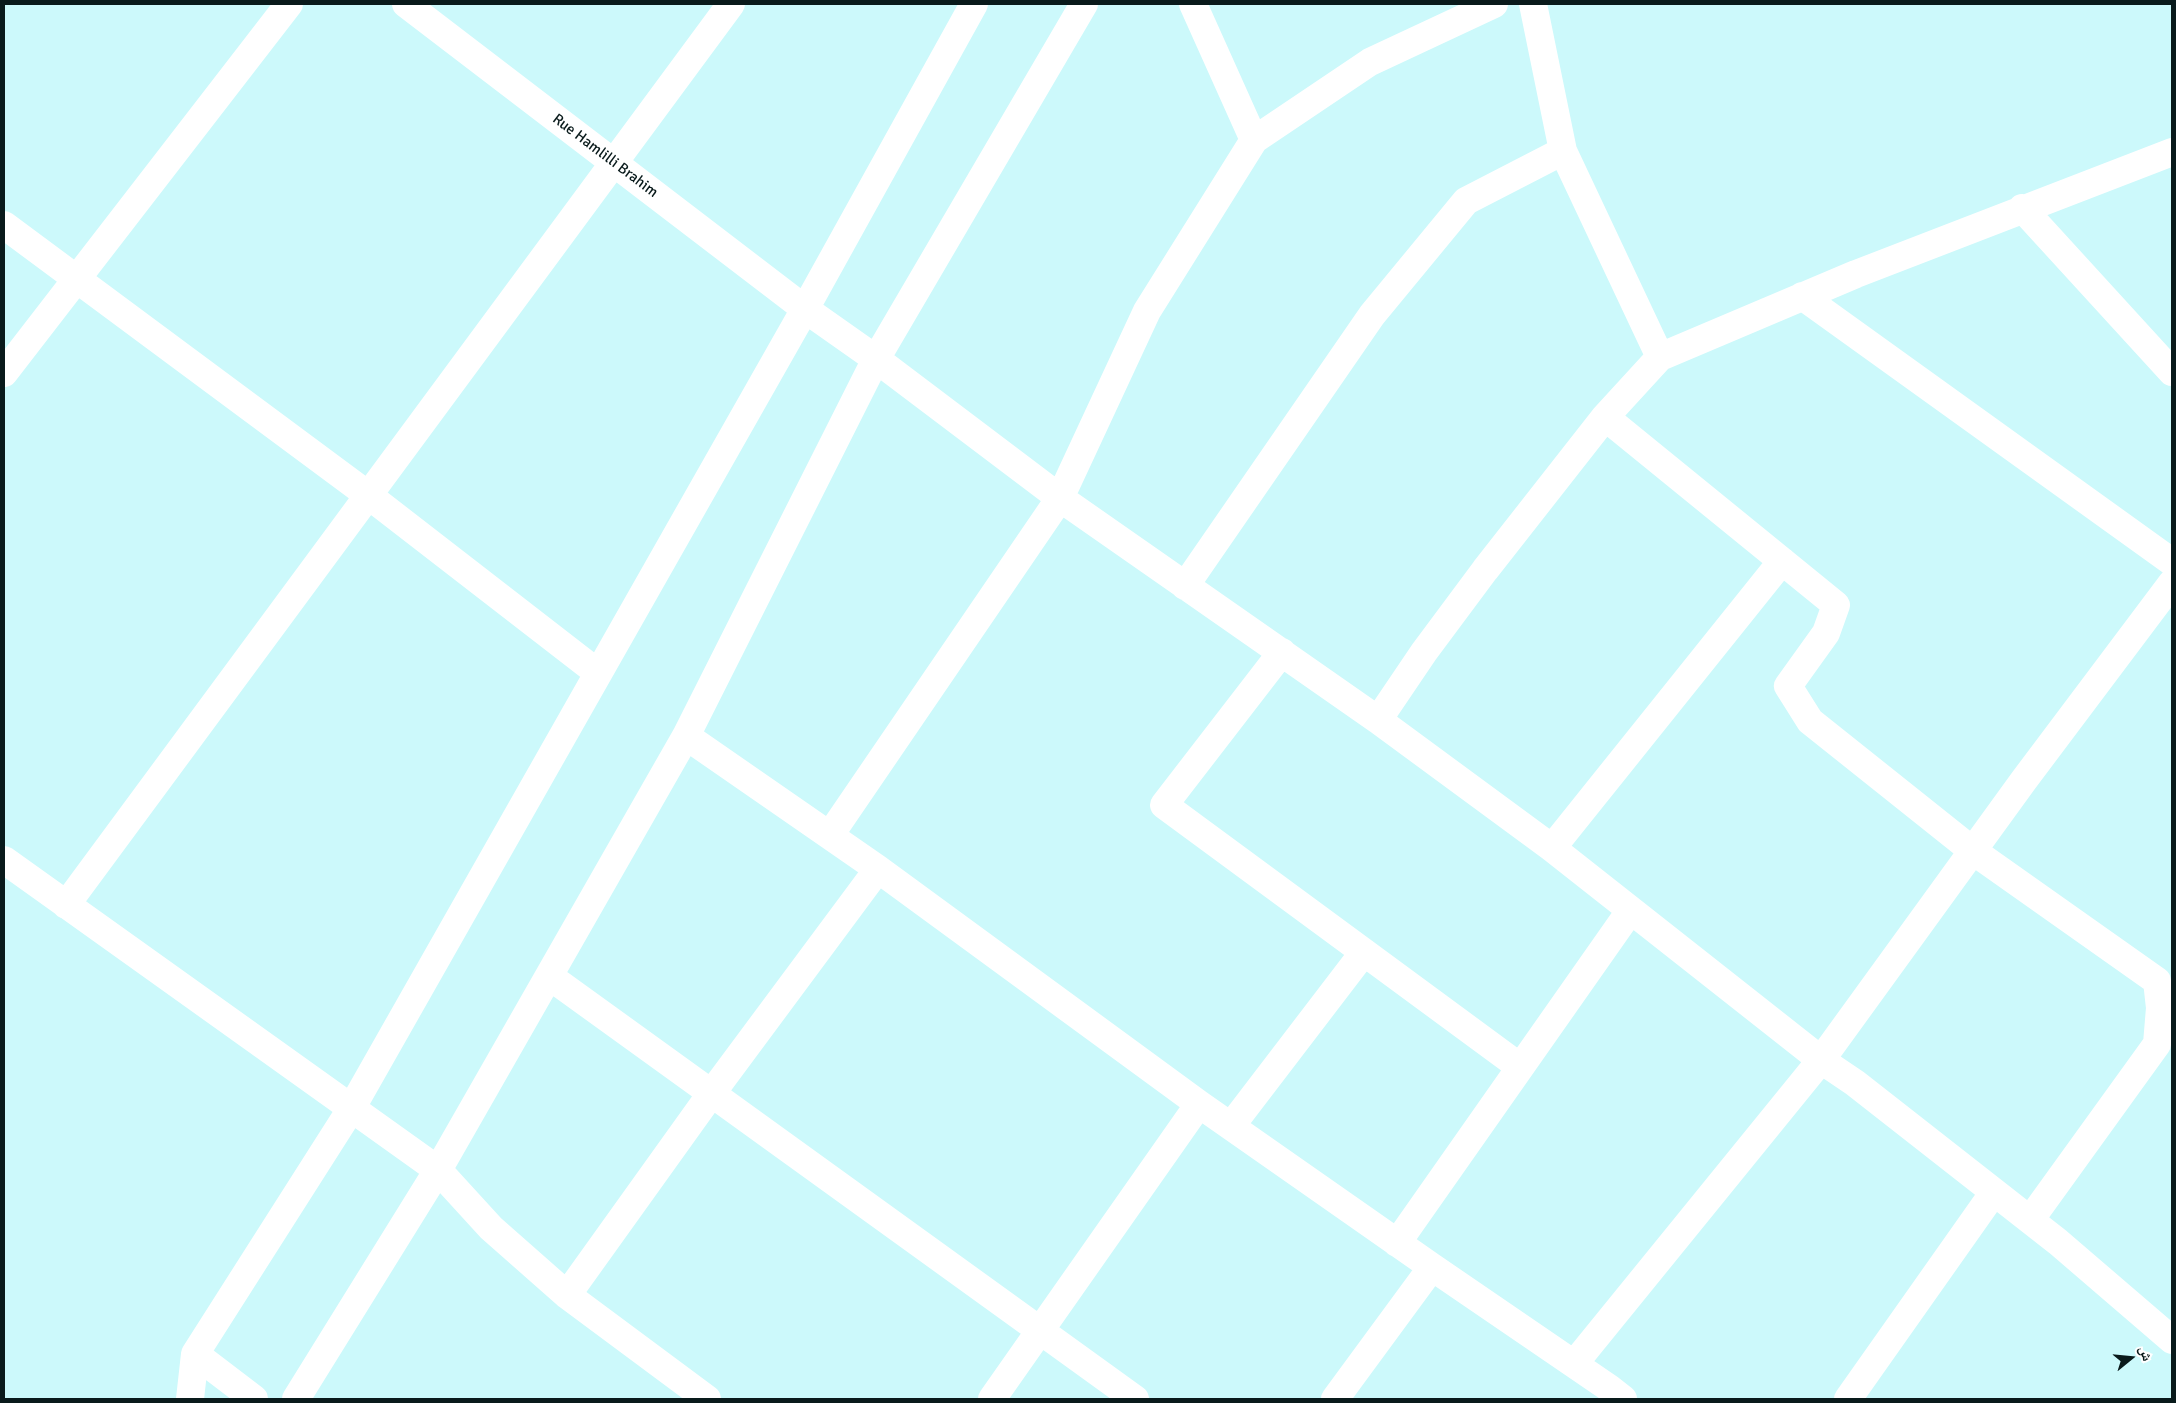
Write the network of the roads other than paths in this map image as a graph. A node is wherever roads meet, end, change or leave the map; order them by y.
1 (289, 4) edge
2 (406, 4) edge
3 (731, 4) edge
4 (974, 4) edge
5 (1084, 4) edge
6 (1193, 4) edge
7 (1494, 4) edge
8 (1533, 4) edge
9 (1254, 140) junction
10 (1563, 152) junction
11 (2172, 152) edge
12 (613, 162) junction
13 (2022, 208) junction
14 (4, 225) edge
15 (76, 280) junction
16 (1802, 296) junction
17 (805, 309) junction
18 (1660, 356) junction
19 (876, 359) junction
20 (2172, 372) edge
21 (4, 373) edge
22 (1605, 417) junction
23 (368, 495) junction
24 (1060, 498) junction
25 (1782, 561) junction
26 (2172, 562) edge
27 (2172, 583) edge
28 (1185, 586) junction
29 (1282, 652) junction
30 (598, 673) junction
31 (1378, 720) junction
32 (686, 736) junction
33 (830, 835) junction
34 (1552, 848) junction
35 (1972, 851) junction
36 (4, 860) edge
37 (878, 869) junction
38 (66, 905) junction
39 (1630, 911) junction
40 (1364, 952) junction
41 (549, 976) junction
42 (1822, 1060) junction
43 (1520, 1067) junction
44 (711, 1094) junction
45 (1199, 1104) junction
46 (351, 1109) junction
47 (1231, 1126) junction
48 (438, 1170) junction
49 (1994, 1192) junction
50 (2030, 1220) junction
51 (1397, 1242) junction
52 (1432, 1267) junction
53 (567, 1295) junction
54 (1039, 1331) junction
55 (2172, 1340) edge
56 (195, 1354) junction
57 (1574, 1364) junction
58 (1611, 1395) edge
59 (190, 1399) edge
60 (254, 1399) edge
61 (296, 1399) edge
62 (708, 1399) edge
63 (992, 1399) edge
64 (1135, 1399) edge
65 (1335, 1399) edge
66 (1848, 1399) edge

1 - 15 street
2 - 12 street, Rue Hamlilli Brahim
3 - 12 street
4 - 17 street
5 - 19 street
6 - 9 street
7 - 9 street
8 - 10 street
9 - 24 street
10 - 18 street
10 - 28 street
11 - 13 street
12 - 17 street, Rue Hamlilli Brahim
12 - 23 street
13 - 16 street
13 - 20 street
14 - 15 street
15 - 21 street
15 - 23 street
16 - 18 street
16 - 26 street
17 - 19 street, Rue Hamlilli Brahim
17 - 30 street
18 - 22 street
19 - 24 street, Rue Hamlilli Brahim
19 - 32 street
22 - 25 street
22 - 31 street
23 - 30 street
23 - 38 street
24 - 28 street, Rue Hamlilli Brahim
24 - 33 street
25 - 34 street
25 - 35 street
27 - 35 street
28 - 29 street, Rue Hamlilli Brahim
29 - 31 street, Rue Hamlilli Brahim
29 - 40 street
30 - 46 street
31 - 34 street, Rue Hamlilli Brahim
32 - 33 street
32 - 41 street
33 - 37 street
34 - 39 street, Rue Hamlilli Brahim
35 - 42 street
35 - 50 street
36 - 38 street
37 - 44 street
37 - 45 street
38 - 46 street
39 - 42 street, Rue Hamlilli Brahim
39 - 43 street
40 - 43 street
40 - 47 street
41 - 44 street
41 - 48 street
42 - 49 street, Rue Hamlilli Brahim
42 - 57 street
43 - 51 street
44 - 53 street
44 - 54 street
45 - 47 street
45 - 54 street
46 - 48 street
46 - 56 street
47 - 51 street
48 - 53 street
48 - 61 street
49 - 50 street, Rue Hamlilli Brahim
49 - 66 street
50 - 55 street, Rue Hamlilli Brahim
51 - 52 street
52 - 57 street
52 - 65 street
53 - 62 street
54 - 63 street
54 - 64 street
56 - 59 street
56 - 60 street
57 - 58 street

